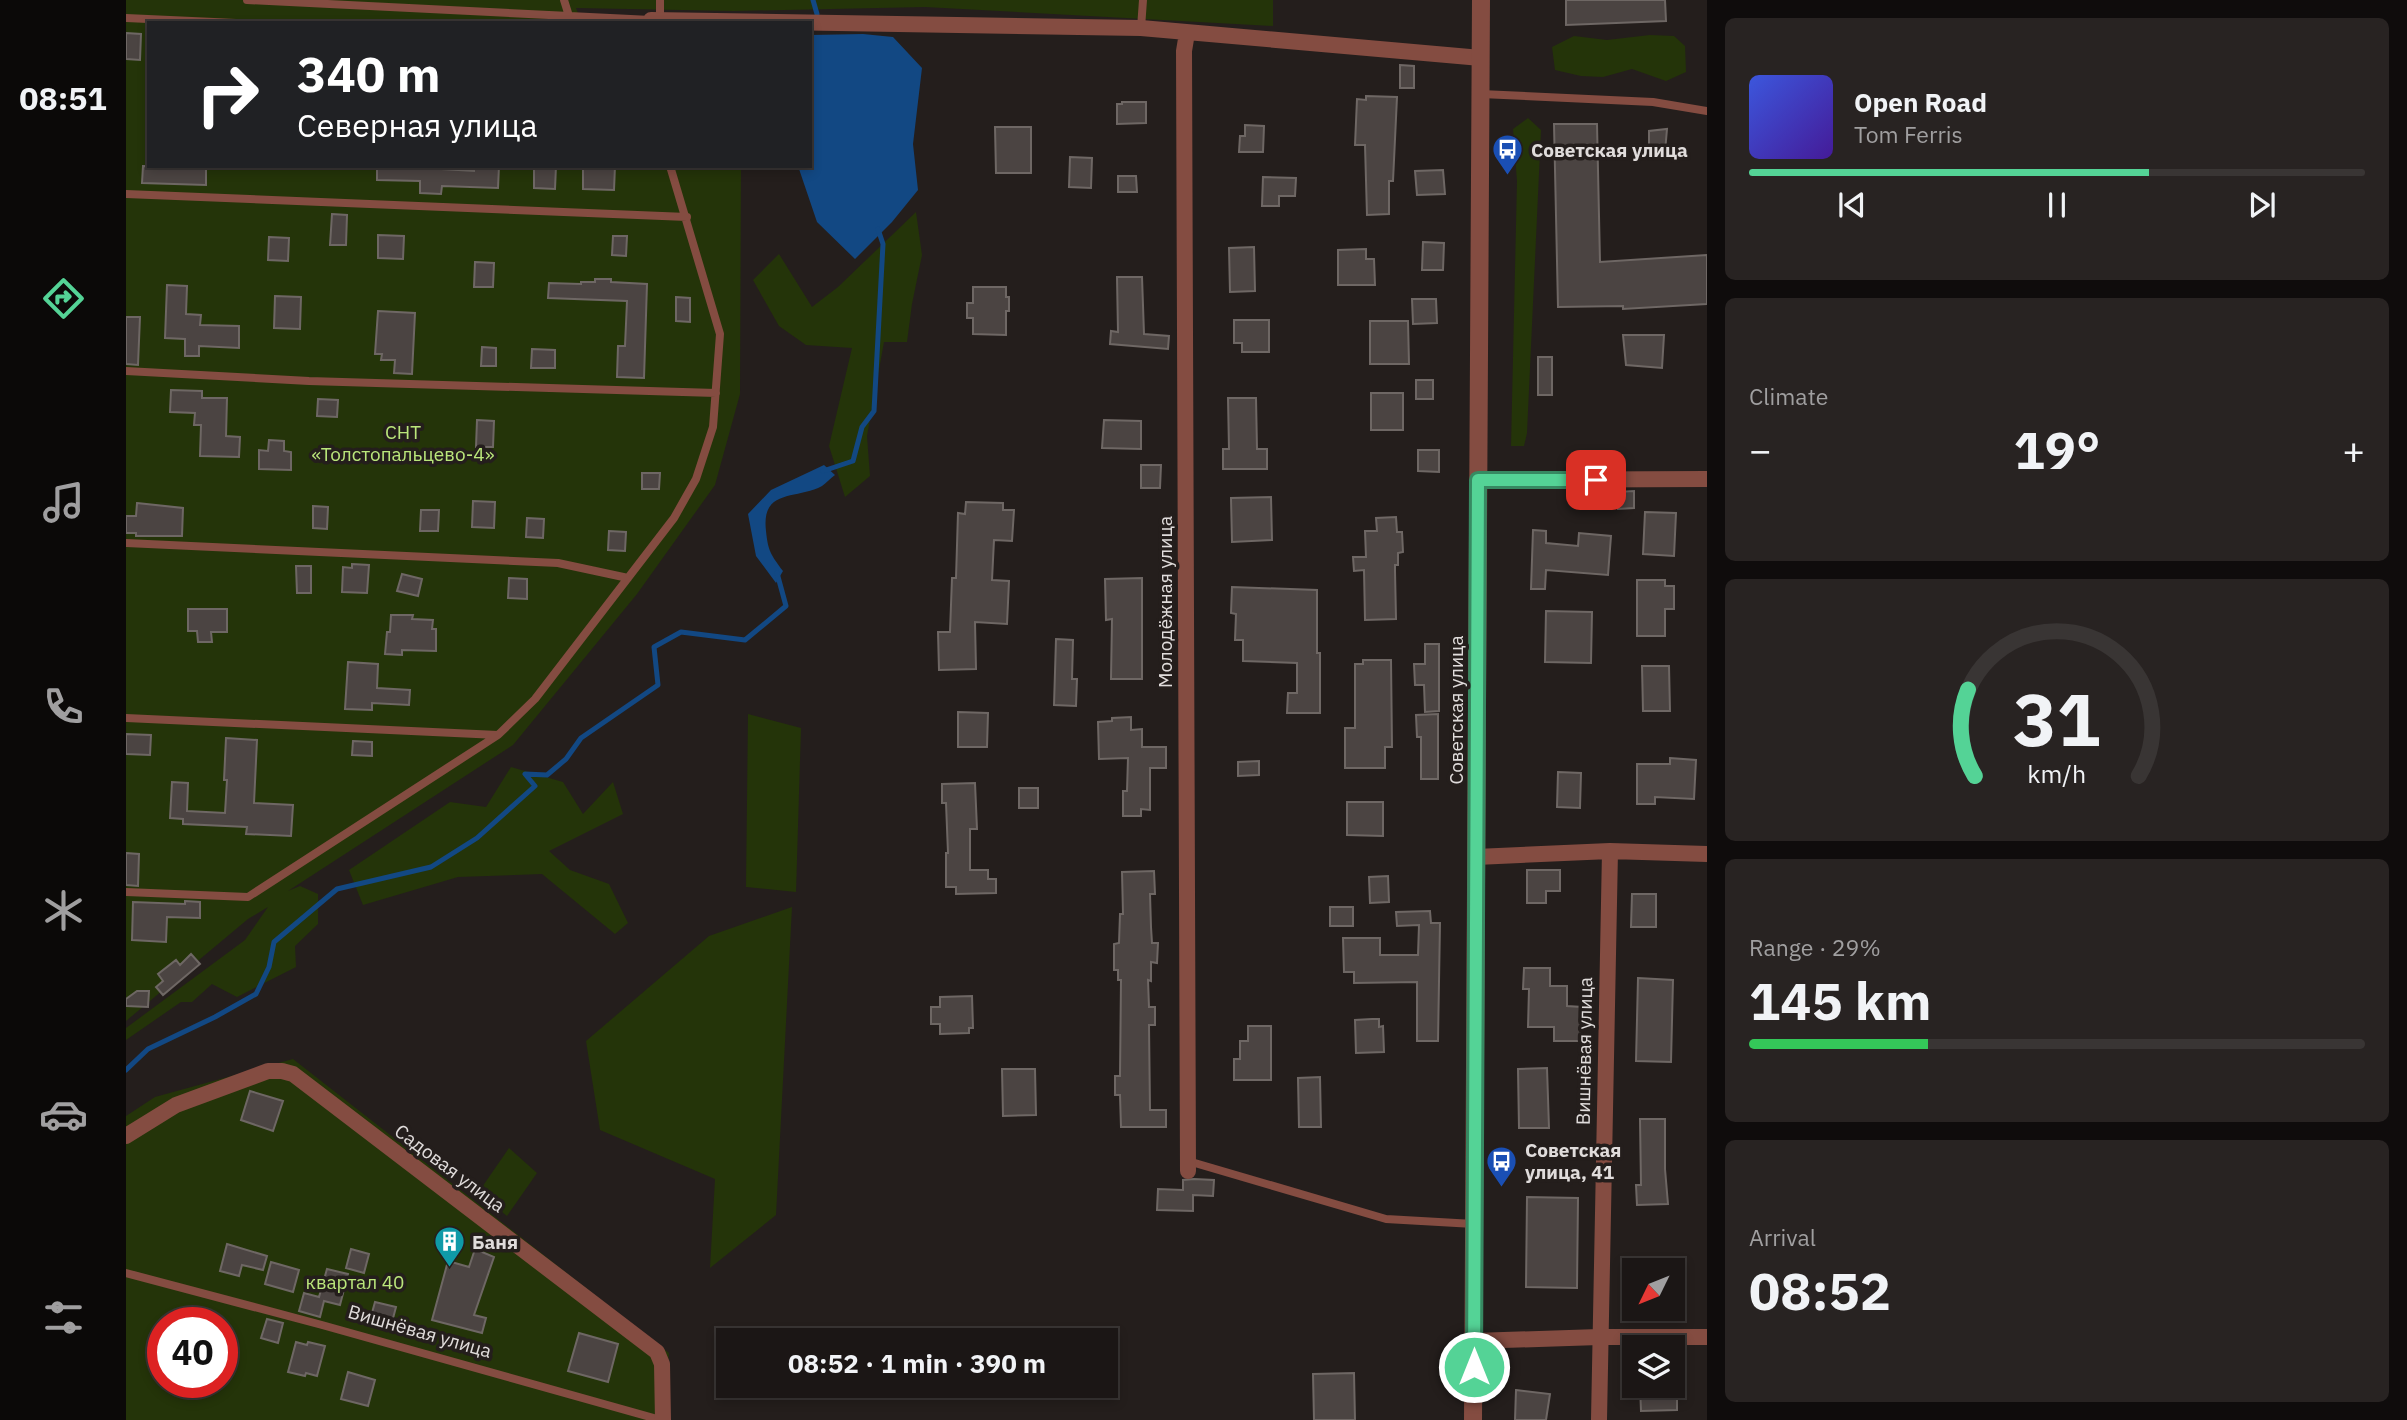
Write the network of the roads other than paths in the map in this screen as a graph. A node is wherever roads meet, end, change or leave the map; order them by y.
1 (247, 0) edge
2 (564, 0) edge
3 (660, 0) edge
4 (1143, 0) edge
5 (1481, 0) edge
6 (294, 1) edge
7 (569, 16) junction
8 (126, 18) edge
9 (192, 21) edge
10 (653, 21) edge
11 (812, 23) edge
12 (1141, 28) junction
13 (1187, 33) junction
14 (1481, 58) junction
15 (1481, 94) junction
16 (1707, 111) edge
17 (671, 168) edge
18 (126, 194) edge
19 (687, 217) junction
20 (126, 371) edge
21 (716, 393) junction
22 (1707, 479) edge
23 (1478, 480) junction
24 (126, 543) edge
25 (628, 578) junction
26 (126, 718) edge
27 (498, 735) junction
28 (1610, 851) junction
29 (1707, 854) edge
30 (1476, 857) junction
31 (126, 892) edge
32 (126, 1136) edge
33 (1188, 1166) joint
34 (1474, 1224) junction
35 (126, 1273) edge
36 (1599, 1337) junction
37 (1707, 1337) edge
38 (1474, 1341) junction
39 (662, 1420) edge
40 (1473, 1420) edge
41 (1599, 1420) edge

1 - 6 lane
2 - 7 lane
3 - 10 lane
4 - 12 lane
5 - 14 street, Советская улица
6 - 7 lane
7 - 10 lane
8 - 9 lane
11 - 12 street
12 - 13 street
13 - 14 street
13 - 33 street, Молодёжная улица
14 - 15 street, Советская улица
15 - 16 lane
15 - 23 street, Советская улица
17 - 19 lane
18 - 19 lane
19 - 21 lane
20 - 21 lane
21 - 25 lane
22 - 23 street
23 - 30 street, Советская улица
24 - 25 lane
25 - 27 lane
26 - 27 lane
27 - 31 lane
28 - 29 street
28 - 30 street
28 - 36 street, Вишнёвая улица
30 - 34 street, Советская улица
32 - 39 street, Садовая улица
33 - 34 lane
34 - 38 street, Советская улица
35 - 39 lane, Вишнёвая улица
36 - 37 street
36 - 38 street
36 - 41 street, Вишнёвая улица
38 - 40 street, Советская улица

